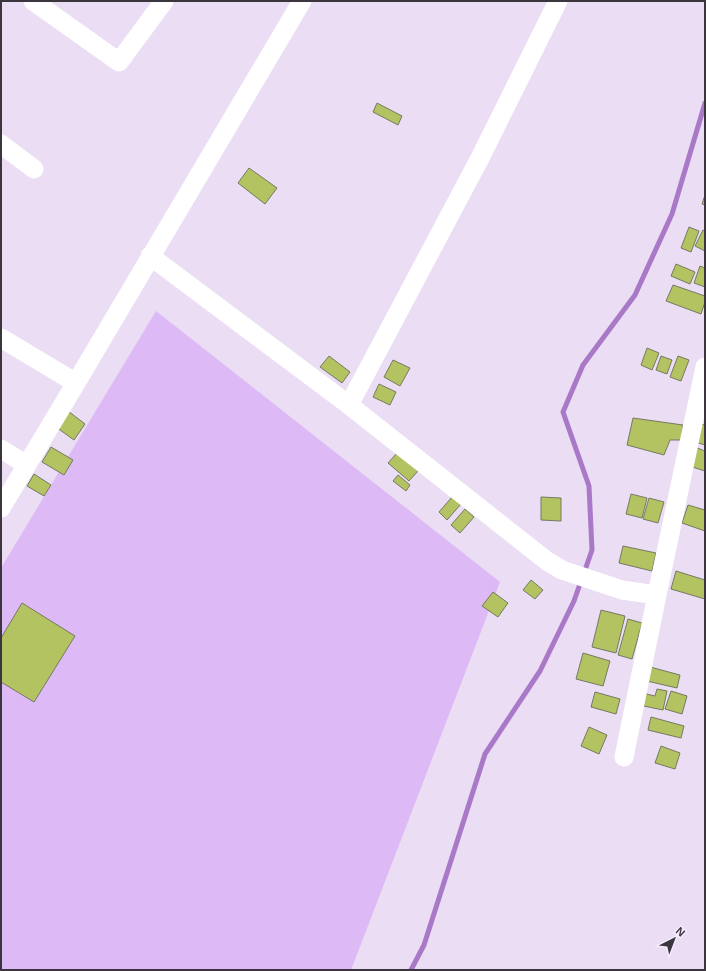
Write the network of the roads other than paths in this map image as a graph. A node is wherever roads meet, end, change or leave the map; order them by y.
1 (33, 1) edge
2 (164, 1) edge
3 (302, 1) edge
4 (558, 1) edge
5 (1, 144) edge
6 (34, 169) dead end
7 (150, 256) junction
8 (1, 338) edge
9 (705, 367) edge
10 (76, 384) junction
11 (350, 405) junction
12 (1, 449) edge
13 (27, 465) junction
14 (1, 508) edge
15 (657, 595) junction
16 (624, 757) dead end

1 - 2 street
3 - 7 street
4 - 11 street
5 - 6 street
7 - 10 street
7 - 11 street
8 - 10 street
9 - 15 street
10 - 13 street
11 - 15 street
12 - 13 street
13 - 14 street
15 - 16 street

